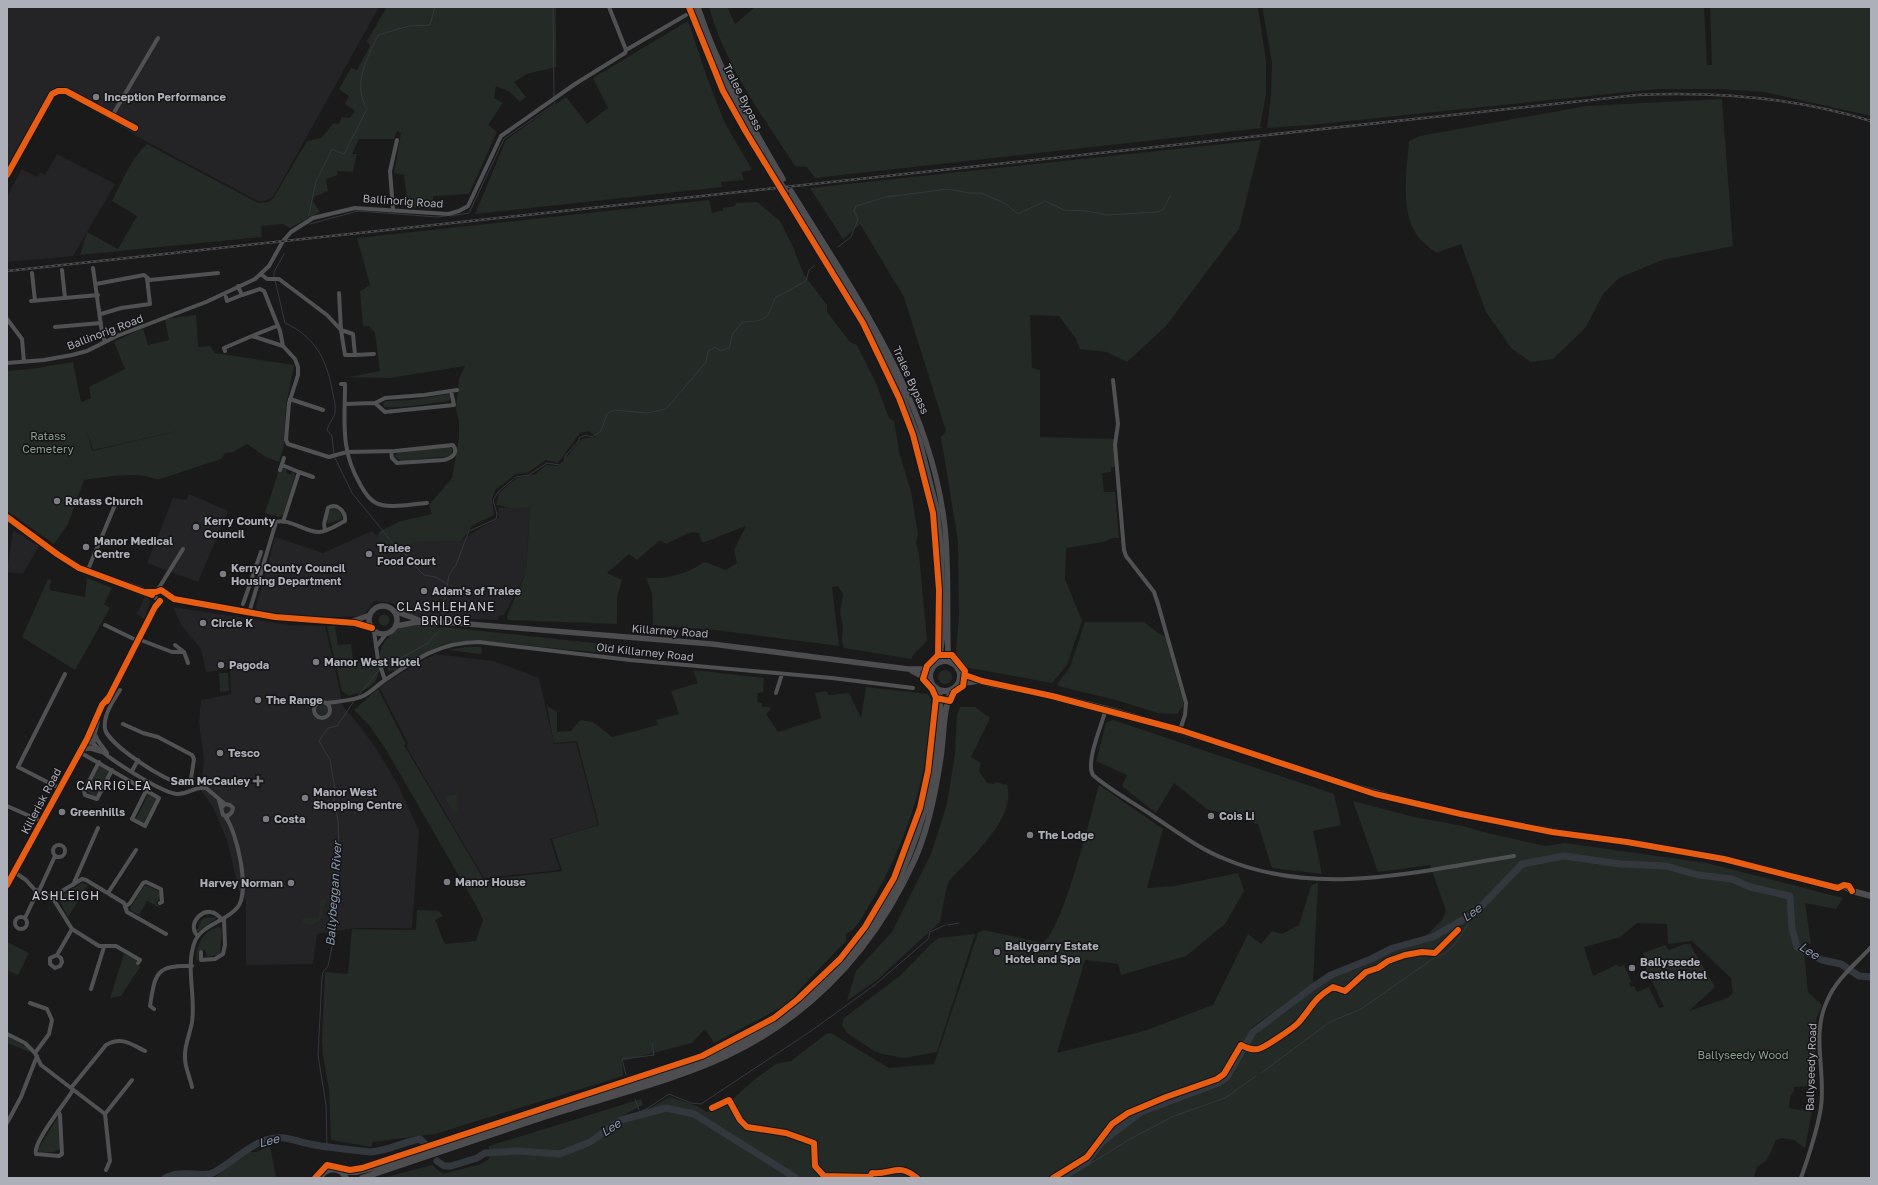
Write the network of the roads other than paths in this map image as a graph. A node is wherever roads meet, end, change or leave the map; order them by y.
1 (609, 7) edge
2 (692, 7) edge
3 (698, 7) edge
4 (686, 15) dead end
5 (158, 38) dead end
6 (626, 50) junction
7 (112, 116) junction
8 (135, 128) dead end
9 (396, 140) dead end
10 (7, 175) edge
11 (780, 179) junction
12 (788, 191) junction
13 (392, 209) junction
14 (93, 268) dead end
15 (62, 270) dead end
16 (32, 273) dead end
17 (218, 273) dead end
18 (260, 274) junction
19 (147, 278) junction
20 (96, 284) junction
21 (238, 286) junction
22 (339, 293) dead end
23 (98, 295) junction
24 (242, 295) junction
25 (226, 296) dead end
26 (65, 298) junction
27 (101, 314) junction
28 (7, 319) edge
29 (101, 323) junction
30 (278, 326) junction
31 (55, 327) dead end
32 (341, 330) junction
33 (252, 336) junction
34 (105, 342) junction
35 (283, 346) junction
36 (225, 351) dead end
37 (374, 354) dead end
38 (355, 355) junction
39 (24, 362) junction
40 (7, 363) edge
41 (1113, 380) dead end
42 (341, 384) dead end
43 (457, 390) dead end
44 (451, 391) junction
45 (290, 399) junction
46 (375, 403) junction
47 (345, 404) junction
48 (323, 410) dead end
49 (391, 451) junction
50 (346, 452) junction
51 (284, 458) dead end
52 (282, 465) junction
53 (280, 470) dead end
54 (300, 472) junction
55 (313, 478) dead end
56 (137, 502) dead end
57 (427, 503) dead end
58 (7, 517) edge
59 (283, 522) junction
60 (325, 530) junction
61 (183, 549) dead end
62 (261, 552) dead end
63 (254, 571) junction
64 (87, 572) junction
65 (261, 573) junction
66 (164, 582) junction
67 (160, 596) junction
68 (243, 604) dead end
69 (394, 611) junction
70 (249, 613) junction
71 (370, 615) junction
72 (346, 622) junction
73 (429, 622) junction
74 (105, 625) dead end
75 (396, 626) junction
76 (373, 629) junction
77 (386, 634) junction
78 (138, 640) junction
79 (174, 645) dead end
80 (376, 647) junction
81 (184, 652) junction
82 (939, 662) junction
83 (188, 663) dead end
84 (952, 663) junction
85 (908, 669) junction
86 (932, 669) junction
87 (958, 669) junction
88 (66, 674) dead end
89 (782, 674) junction
90 (385, 680) junction
91 (931, 681) junction
92 (982, 681) junction
93 (958, 684) junction
94 (913, 688) dead end
95 (952, 689) junction
96 (120, 690) dead end
97 (939, 690) junction
98 (776, 694) dead end
99 (339, 701) junction
100 (326, 703) junction
101 (330, 708) junction
102 (1106, 709) junction
103 (123, 724) dead end
104 (1180, 730) junction
105 (92, 738) junction
106 (81, 750) junction
107 (101, 751) junction
108 (108, 755) junction
109 (138, 760) junction
110 (99, 762) junction
111 (112, 770) junction
112 (132, 771) junction
113 (136, 774) junction
114 (132, 782) junction
115 (59, 788) junction
116 (146, 791) junction
117 (7, 806) edge
118 (224, 806) junction
119 (231, 814) junction
120 (225, 816) junction
121 (41, 821) junction
122 (230, 822) junction
123 (98, 828) dead end
124 (136, 850) dead end
125 (56, 856) dead end
126 (1514, 856) dead end
127 (14, 872) junction
128 (73, 884) junction
129 (7, 885) edge
130 (37, 891) junction
131 (108, 893) junction
132 (1871, 896) edge
133 (52, 897) junction
134 (160, 903) dead end
135 (125, 907) junction
136 (25, 918) dead end
137 (223, 919) junction
138 (72, 929) junction
139 (166, 934) dead end
140 (198, 936) junction
141 (104, 947) junction
142 (1871, 947) edge
143 (201, 952) dead end
144 (57, 955) dead end
145 (138, 963) dead end
146 (192, 966) junction
147 (91, 989) dead end
148 (30, 1003) dead end
149 (154, 1009) dead end
150 (7, 1034) edge
151 (145, 1051) dead end
152 (36, 1054) junction
153 (132, 1080) dead end
154 (192, 1087) dead end
155 (72, 1089) junction
156 (58, 1111) junction
157 (105, 1114) junction
158 (7, 1123) edge
159 (437, 1150) junction
160 (425, 1154) junction
161 (106, 1170) dead end
162 (342, 1172) junction
163 (320, 1178) edge
164 (346, 1178) edge
165 (362, 1178) edge
166 (1801, 1178) edge

1 - 6 street
2 - 11 main road, Tralee Bypass
3 - 11 main road, Tralee Bypass
4 - 6 street, Ballinorig Road
5 - 7 street
6 - 13 street, Ballinorig Road
7 - 8 street
7 - 10 street
9 - 13 street
11 - 12 main road, Tralee Bypass, bridge
12 - 82 main road, Tralee Bypass
12 - 84 main road, Tralee Bypass
13 - 18 street, Ballinorig Road
14 - 20 street
15 - 26 street
16 - 26 street
17 - 19 street
18 - 21 street, Ballinorig Road
18 - 32 street
19 - 20 street
19 - 27 street
20 - 23 street
21 - 24 street
21 - 34 street, Ballinorig Road
22 - 32 street
23 - 26 street
23 - 27 street
24 - 25 street
24 - 30 street
27 - 29 street
28 - 39 street
29 - 31 street
29 - 34 street
30 - 33 street
30 - 35 street
32 - 38 street
32 - 38 street
33 - 35 street
33 - 36 street
34 - 39 street, Ballinorig Road
35 - 45 street
37 - 38 street
39 - 40 street, Ballinorig Road
41 - 104 street
42 - 47 street
43 - 44 street
44 - 46 street
44 - 46 street
45 - 48 street
45 - 50 street
46 - 47 street
47 - 50 street
49 - 49 street
49 - 50 street
50 - 57 street
51 - 52 street
52 - 53 street
52 - 54 street
54 - 55 street
54 - 59 street
56 - 64 street
58 - 64 main road
59 - 60 street
59 - 65 street
60 - 60 street
61 - 66 street
62 - 63 street
63 - 65 street
63 - 68 street
64 - 67 main road
65 - 70 street
66 - 67 street
66 - 67 street
67 - 70 main road
67 - 78 main road, Killerisk Road
69 - 71 main road
69 - 73 main road, Killarney Road
69 - 75 main road
70 - 72 main road
71 - 72 main road
71 - 76 main road
72 - 76 main road
73 - 75 main road, Killarney Road
73 - 85 main road, Killarney Road
74 - 78 street
75 - 77 main road
76 - 77 main road
76 - 80 street
77 - 80 street
78 - 81 street
78 - 105 main road, Killerisk Road
79 - 81 street
80 - 90 street
81 - 83 street
82 - 84 highway
82 - 86 highway
84 - 87 highway
85 - 86 main road, Killarney Road
85 - 91 main road, Killarney Road
86 - 91 highway
87 - 92 highway
87 - 93 highway
88 - 115 street
89 - 90 street, Old Killarney Road
89 - 94 street, Old Killarney Road
89 - 98 street
90 - 99 street, Old Killarney Road
91 - 97 highway
92 - 93 highway
92 - 102 highway
93 - 95 highway
95 - 97 highway
95 - 159 highway
96 - 109 street
97 - 159 highway
99 - 100 street, Old Killarney Road
99 - 101 street
100 - 101 street
100 - 101 street
102 - 104 highway
102 - 126 street
103 - 109 street
104 - 132 highway
105 - 106 main road, Killerisk Road
105 - 107 street
105 - 108 street
106 - 107 main road
106 - 110 street
106 - 115 main road, Killerisk Road
107 - 108 street
108 - 112 street
109 - 112 street
110 - 111 street
110 - 111 street
111 - 114 street
112 - 113 street
113 - 114 street
113 - 118 street
114 - 116 street
115 - 121 main road, Killerisk Road
116 - 116 street
117 - 121 street
118 - 119 street
118 - 120 street
119 - 120 street
119 - 122 street
120 - 122 street
121 - 127 main road, Killerisk Road
122 - 137 street
123 - 128 street
124 - 131 street
125 - 130 street
127 - 129 main road, Killerisk Road
127 - 130 street
128 - 131 street
128 - 133 street
130 - 133 street
130 - 136 street
131 - 135 street
133 - 138 street
134 - 135 street
135 - 139 street
137 - 140 street
137 - 140 street
137 - 143 street
138 - 141 street
138 - 144 street
140 - 146 street
141 - 145 street
141 - 147 street
142 - 166 street, Ballyseedy Road
146 - 149 street
146 - 154 street
148 - 152 street
150 - 152 street
151 - 155 street
152 - 155 street
152 - 158 street
153 - 157 street
155 - 156 street
155 - 157 street
156 - 156 street
157 - 161 street
159 - 160 highway
160 - 162 highway
160 - 165 highway
162 - 163 highway
162 - 164 highway

